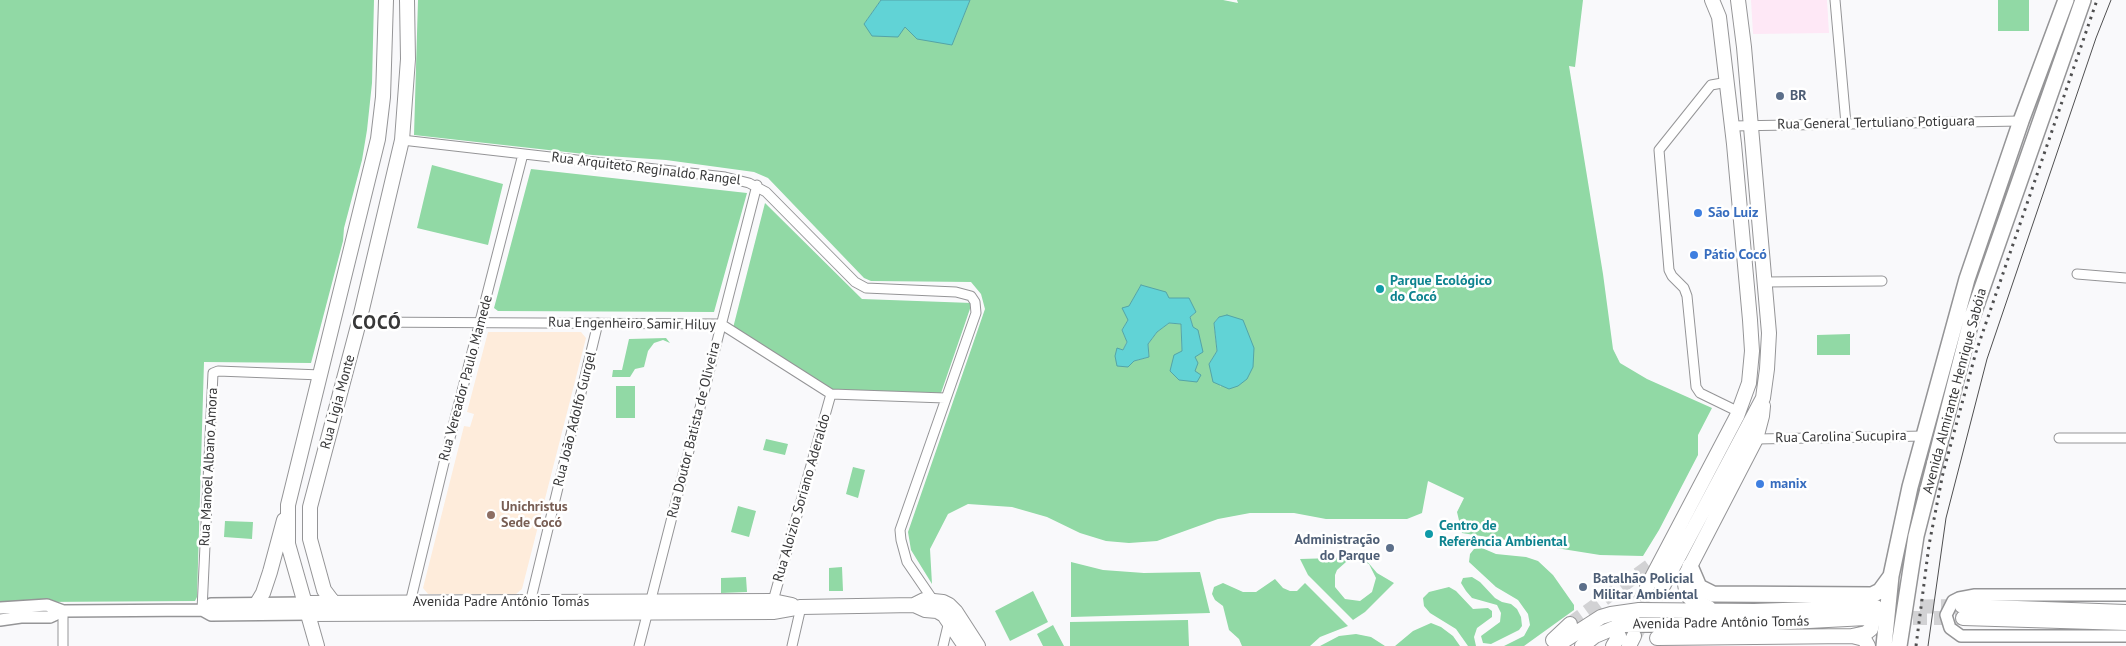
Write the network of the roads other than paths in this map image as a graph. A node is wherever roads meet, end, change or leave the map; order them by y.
1 (386, 0) edge
2 (407, 0) edge
3 (1712, 0) edge
4 (1718, 0) edge
5 (1738, 0) edge
6 (1835, 0) edge
7 (2066, 0) edge
8 (2083, 0) edge
9 (1719, 16) junction
10 (1728, 82) junction
11 (2021, 121) junction
12 (1846, 124) junction
13 (1732, 126) junction
14 (1750, 126) junction
15 (402, 140) junction
16 (523, 154) junction
17 (756, 185) junction
18 (2078, 274) dead end
19 (2126, 278) edge
20 (1882, 281) dead end
21 (1764, 282) junction
22 (359, 322) junction
23 (481, 323) junction
24 (598, 323) junction
25 (721, 324) junction
26 (321, 375) junction
27 (830, 394) junction
28 (945, 398) junction
29 (1763, 398) junction
30 (1739, 412) junction
31 (1925, 436) junction
32 (2060, 438) dead end
33 (2126, 438) edge
34 (1756, 439) junction
35 (288, 504) junction
36 (1665, 552) junction
37 (1652, 564) tunnel mouth
38 (1690, 566) junction
39 (1891, 576) junction
40 (1647, 587) tunnel mouth
41 (1662, 588) tunnel mouth
42 (2126, 595) edge
43 (933, 600) junction
44 (773, 601) junction
45 (333, 602) junction
46 (257, 603) junction
47 (410, 603) junction
48 (914, 605) junction
49 (529, 607) junction
50 (649, 607) junction
51 (801, 607) junction
52 (1867, 607) junction
53 (0, 608) edge
54 (307, 608) junction
55 (202, 610) junction
56 (63, 611) junction
57 (1717, 612) junction
58 (2126, 612) edge
59 (0, 620) edge
60 (949, 621) junction
61 (2126, 623) edge
62 (1570, 624) tunnel mouth
63 (1685, 624) junction
64 (1704, 624) junction
65 (1766, 636) junction
66 (1852, 636) junction
67 (2126, 636) edge
68 (1968, 641) edge
69 (1652, 642) edge
70 (63, 646) edge
71 (317, 646) edge
72 (639, 646) edge
73 (792, 646) edge
74 (943, 646) edge
75 (965, 646) edge
76 (978, 646) edge
77 (1549, 646) edge
78 (1556, 646) edge
79 (1582, 646) edge
80 (1868, 646) edge
81 (1884, 646) edge
82 (1899, 646) edge

1 - 26 main road, Rua Ligia Monte
2 - 15 main road, Rua Ligia Monte
3 - 9 main road
4 - 9 main road
5 - 14 main road
6 - 12 street
7 - 11 highway, Avenida Almirante Henrique Sabóia
8 - 82 highway, Avenida Almirante Henrique Sabóia
9 - 10 main road
10 - 13 main road
10 - 30 street
11 - 12 street, Rua General Tertuliano Potiguara
11 - 31 highway, Avenida Almirante Henrique Sabóia
12 - 14 street, Rua General Tertuliano Potiguara
13 - 14 street, Rua General Tertuliano Potiguara
13 - 30 main road
14 - 21 main road
15 - 16 street, Rua Arquiteto Reginaldo Rangel
15 - 22 main road, Rua Ligia Monte
16 - 17 street, Rua Arquiteto Reginaldo Rangel
16 - 23 street, Rua Vereador Paulo Mamede
17 - 25 street, Rua Doutor Batista de Oliveira
17 - 28 street, Rua Arquiteto Reginaldo Rangel
18 - 19 street
20 - 21 street
21 - 29 main road
22 - 23 street, Rua Engenheiro Samir Hiluy
22 - 45 main road, Rua Ligia Monte
23 - 24 street, Rua Engenheiro Samir Hiluy
23 - 47 street, Rua Vereador Paulo Mamede
24 - 25 street, Rua Engenheiro Samir Hiluy
24 - 49 street, Rua João Adolfo Gurgel
25 - 27 street, Rua Engenheiro Samir Hiluy
25 - 50 street, Rua Doutor Batista de Oliveira
26 - 35 main road, Rua Ligia Monte
26 - 55 street, Rua Manoel Albano Amora
27 - 28 street
27 - 44 street, Rua Aloizio Soriano Aderaldo
28 - 43 street, Rua Arquiteto Reginaldo Rangel
29 - 34 main road
29 - 41 main road
30 - 36 main road
31 - 34 street, Rua Carolina Sucupira
31 - 39 highway, Avenida Almirante Henrique Sabóia
32 - 33 street
34 - 38 main road
35 - 46 main road
35 - 54 main road, Rua Ligia Monte
36 - 37 main road
36 - 40 main road
38 - 52 highway
38 - 57 main road
39 - 52 highway
39 - 81 highway, Avenida Almirante Henrique Sabóia
42 - 68 street
43 - 48 main road, Avenida Padre Antônio Tomás
43 - 76 main road
44 - 50 main road, Avenida Padre Antônio Tomás
44 - 51 main road, Avenida Padre Antônio Tomás
45 - 47 main road, Avenida Padre Antônio Tomás
45 - 54 main road, Avenida Padre Antônio Tomás
46 - 54 street, Avenida Padre Antônio Tomás
46 - 55 street, Avenida Padre Antônio Tomás
47 - 49 main road, Avenida Padre Antônio Tomás
48 - 51 main road, Avenida Padre Antônio Tomás
48 - 60 main road, Avenida Padre Antônio Tomás
49 - 50 main road, Avenida Padre Antônio Tomás
49 - 54 main road, Avenida Padre Antônio Tomás
50 - 51 main road, Avenida Padre Antônio Tomás
50 - 72 street, Rua Doutor Batista de Oliveira
51 - 73 street
52 - 57 main road, Avenida Padre Antônio Tomás
52 - 64 main road, Avenida Padre Antônio Tomás
52 - 66 main road
53 - 56 street, Avenida Padre Antônio Tomás
54 - 55 street, Avenida Padre Antônio Tomás
54 - 71 main road, Rua Ligia Monte
55 - 56 street, Avenida Padre Antônio Tomás
56 - 59 street, Avenida Padre Antônio Tomás
56 - 70 street
57 - 78 main road, Avenida Padre Antônio Tomás
58 - 61 main road
60 - 74 street
60 - 75 main road
62 - 77 main road
63 - 64 main road, Avenida Padre Antônio Tomás
63 - 69 main road
63 - 79 main road, Avenida Padre Antônio Tomás
64 - 65 main road
65 - 66 main road
65 - 69 main road
66 - 80 main road
67 - 68 street

